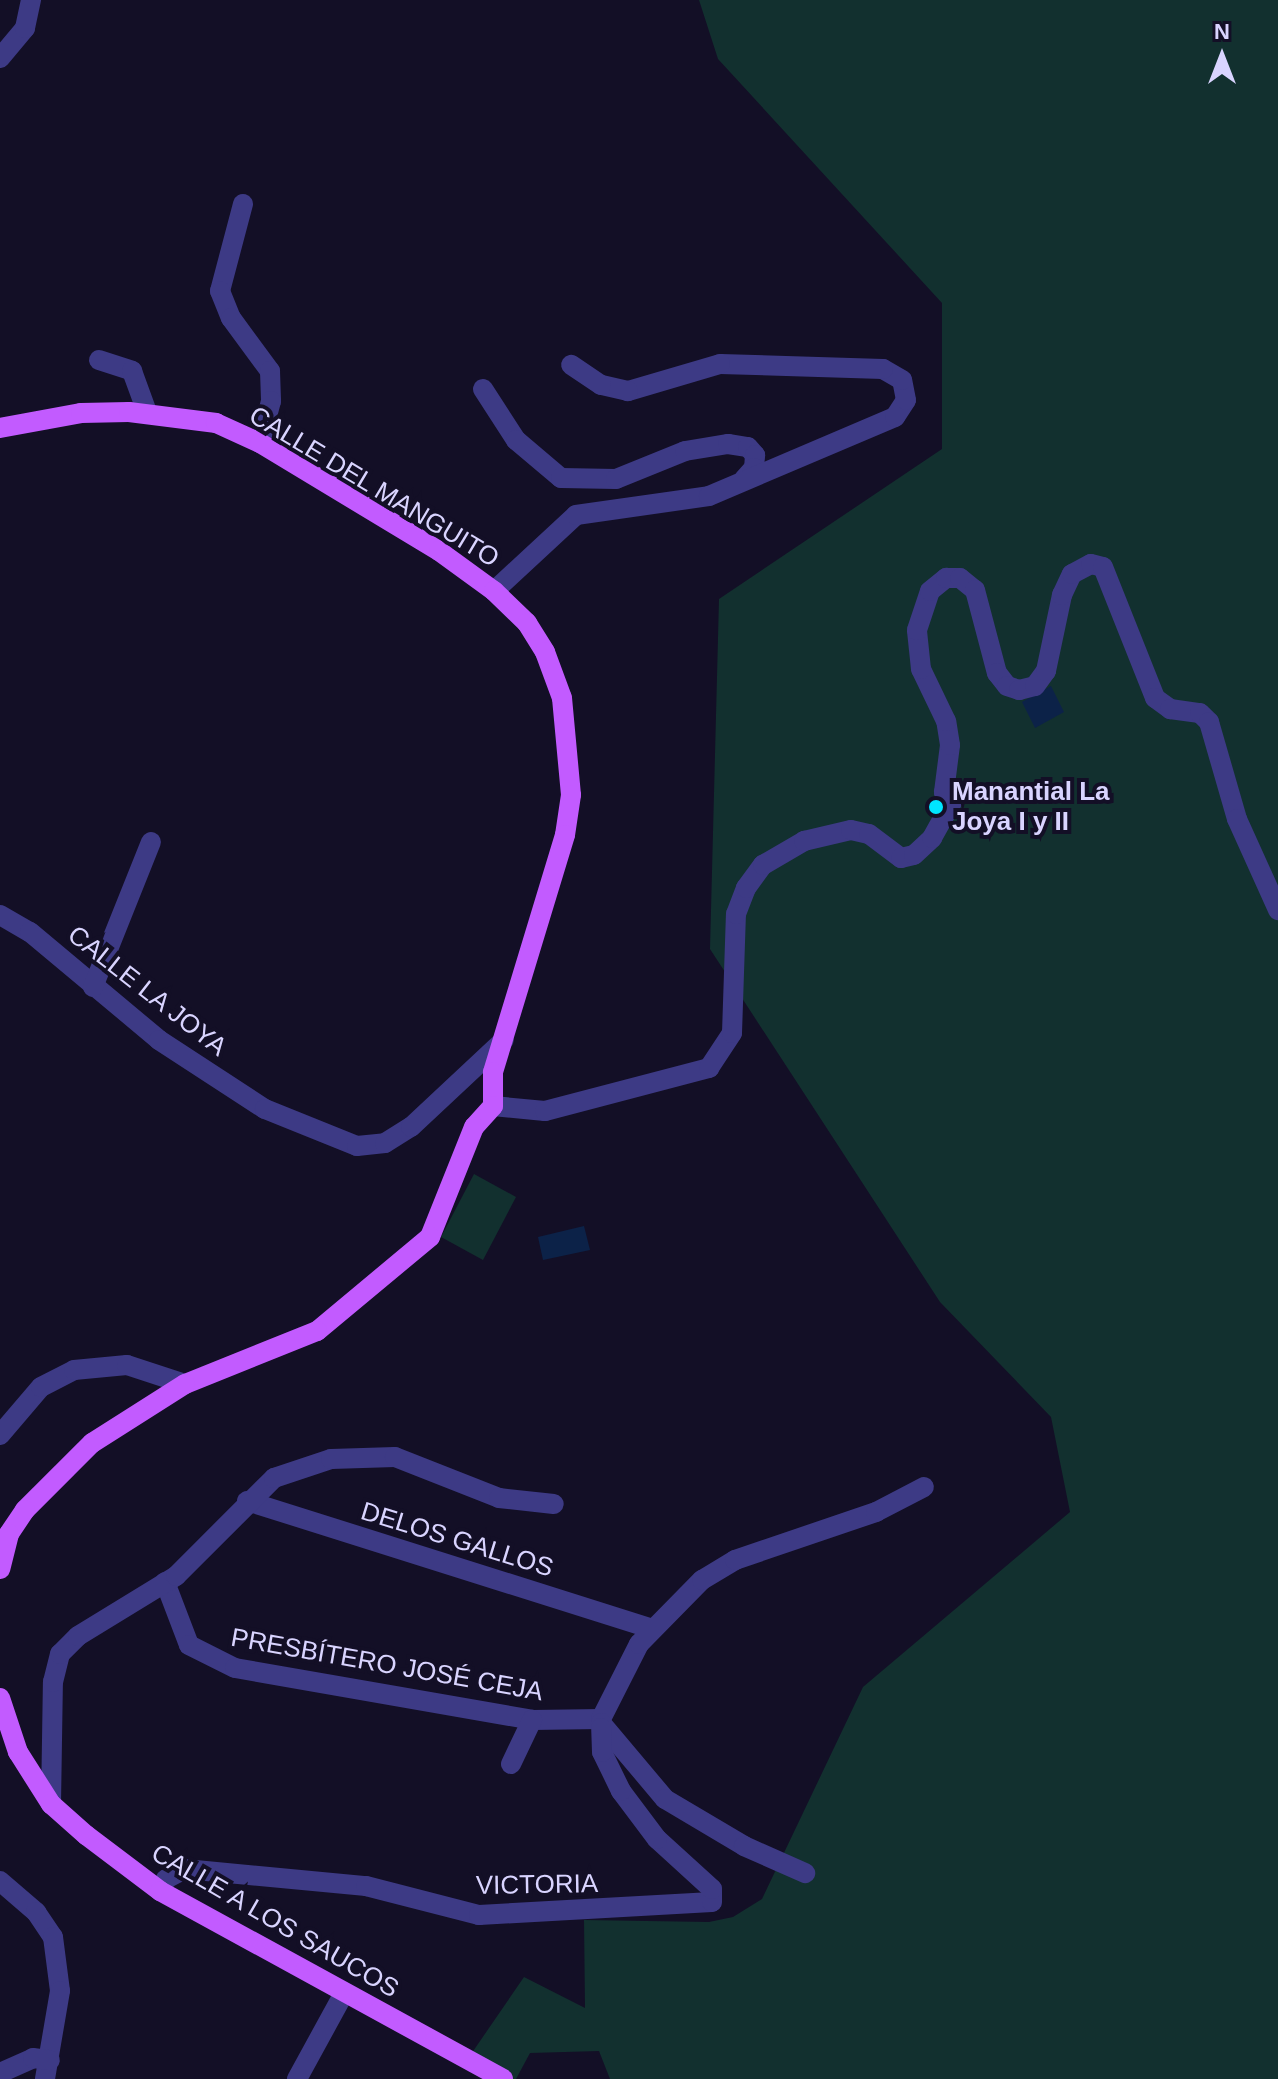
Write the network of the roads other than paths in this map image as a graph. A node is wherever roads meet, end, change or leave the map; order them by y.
1 (31, 0) edge
2 (0, 58) edge
3 (243, 204) dead end
4 (99, 360) dead end
5 (571, 365) dead end
6 (483, 389) dead end
7 (147, 412) junction
8 (0, 428) edge
9 (260, 443) junction
10 (740, 481) junction
11 (494, 591) junction
12 (151, 842) dead end
13 (1278, 910) edge
14 (0, 915) edge
15 (93, 987) junction
16 (504, 1040) junction
17 (493, 1106) junction
18 (185, 1384) junction
19 (0, 1435) edge
20 (924, 1487) dead end
21 (247, 1501) junction
22 (554, 1504) dead end
23 (25, 1510) junction
24 (0, 1542) edge
25 (0, 1569) edge
26 (165, 1582) junction
27 (651, 1628) junction
28 (0, 1698) edge
29 (532, 1720) junction
30 (601, 1723) junction
31 (511, 1764) dead end
32 (51, 1804) junction
33 (805, 1873) dead end
34 (0, 1881) edge
35 (160, 1891) junction
36 (344, 1993) junction
37 (48, 2069) edge
38 (0, 2073) edge
39 (297, 2079) edge
40 (503, 2079) edge

1 - 2 street
3 - 9 street, CALLE DEL MANGUITO
4 - 7 street
5 - 10 street
6 - 10 street
7 - 8 main road, CALLE DEL MANGUITO
7 - 9 main road, CALLE DEL MANGUITO
9 - 11 main road, CALLE DEL MANGUITO
10 - 11 street
11 - 16 main road, CALLE DEL MANGUITO
12 - 15 street
13 - 17 street
14 - 15 street, CALLE LA JOYA
15 - 16 street, CALLE LA JOYA
16 - 17 main road, CALLE DEL MANGUITO
17 - 18 main road
18 - 19 street
18 - 23 main road
20 - 27 street
21 - 22 street
21 - 26 street
21 - 27 street, DELOS GALLOS
23 - 24 street
23 - 25 main road
26 - 29 street, PRESBÍTERO JOSÉ CEJA
26 - 32 street
27 - 30 street
28 - 32 main road, CALLE A LOS SAUCOS
29 - 30 street, PRESBÍTERO JOSÉ CEJA
29 - 31 street
30 - 33 street
30 - 35 street, VICTORIA
32 - 35 main road, CALLE A LOS SAUCOS
34 - 37 street
35 - 36 main road, CALLE A LOS SAUCOS
36 - 39 street
36 - 40 main road, CALLE A LOS SAUCOS
37 - 38 street

